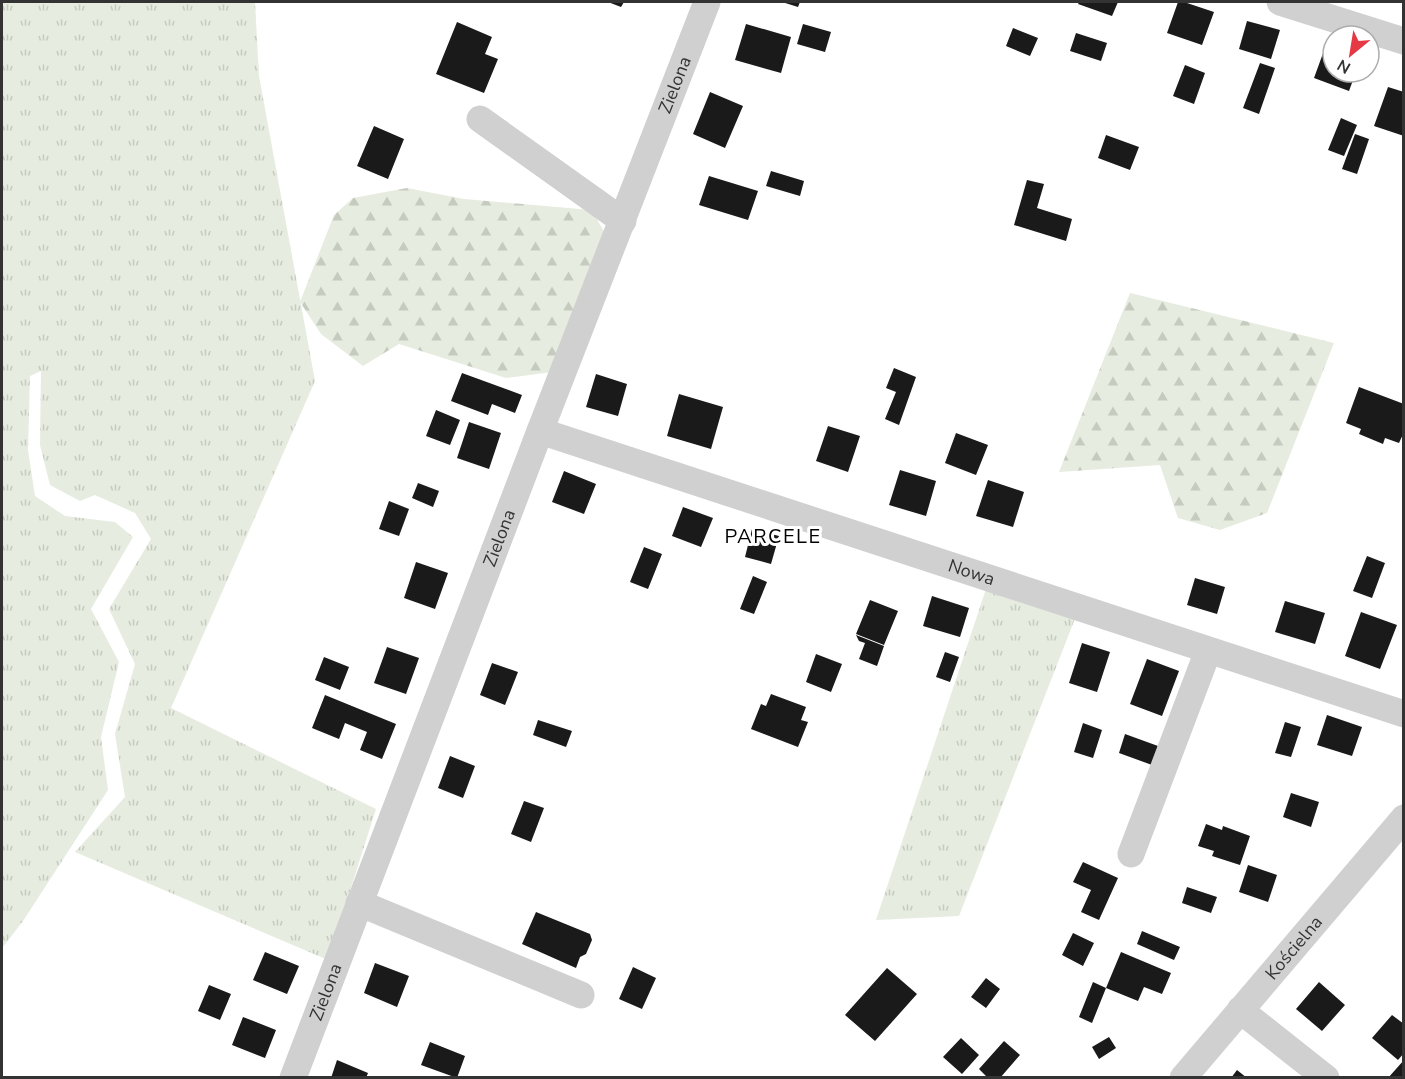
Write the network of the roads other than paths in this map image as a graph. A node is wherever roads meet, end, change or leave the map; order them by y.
1 (707, 2) edge
2 (1280, 2) edge
3 (1404, 41) edge
4 (480, 118) dead end
5 (623, 221) junction
6 (540, 430) junction
7 (1208, 651) junction
8 (1404, 714) edge
9 (1404, 819) edge
10 (1131, 854) dead end
11 (359, 903) junction
12 (581, 994) dead end
13 (1240, 1010) junction
14 (293, 1077) edge
15 (1183, 1077) edge
16 (1326, 1077) edge

1 - 5 street, Zielona
2 - 3 street
4 - 5 street
5 - 6 street, Zielona
6 - 7 street, Nowa
6 - 11 street, Zielona
7 - 8 street, Nowa
7 - 10 street
9 - 13 street, Kościelna
11 - 12 street
11 - 14 street, Zielona
13 - 15 street, Kościelna
13 - 16 street

